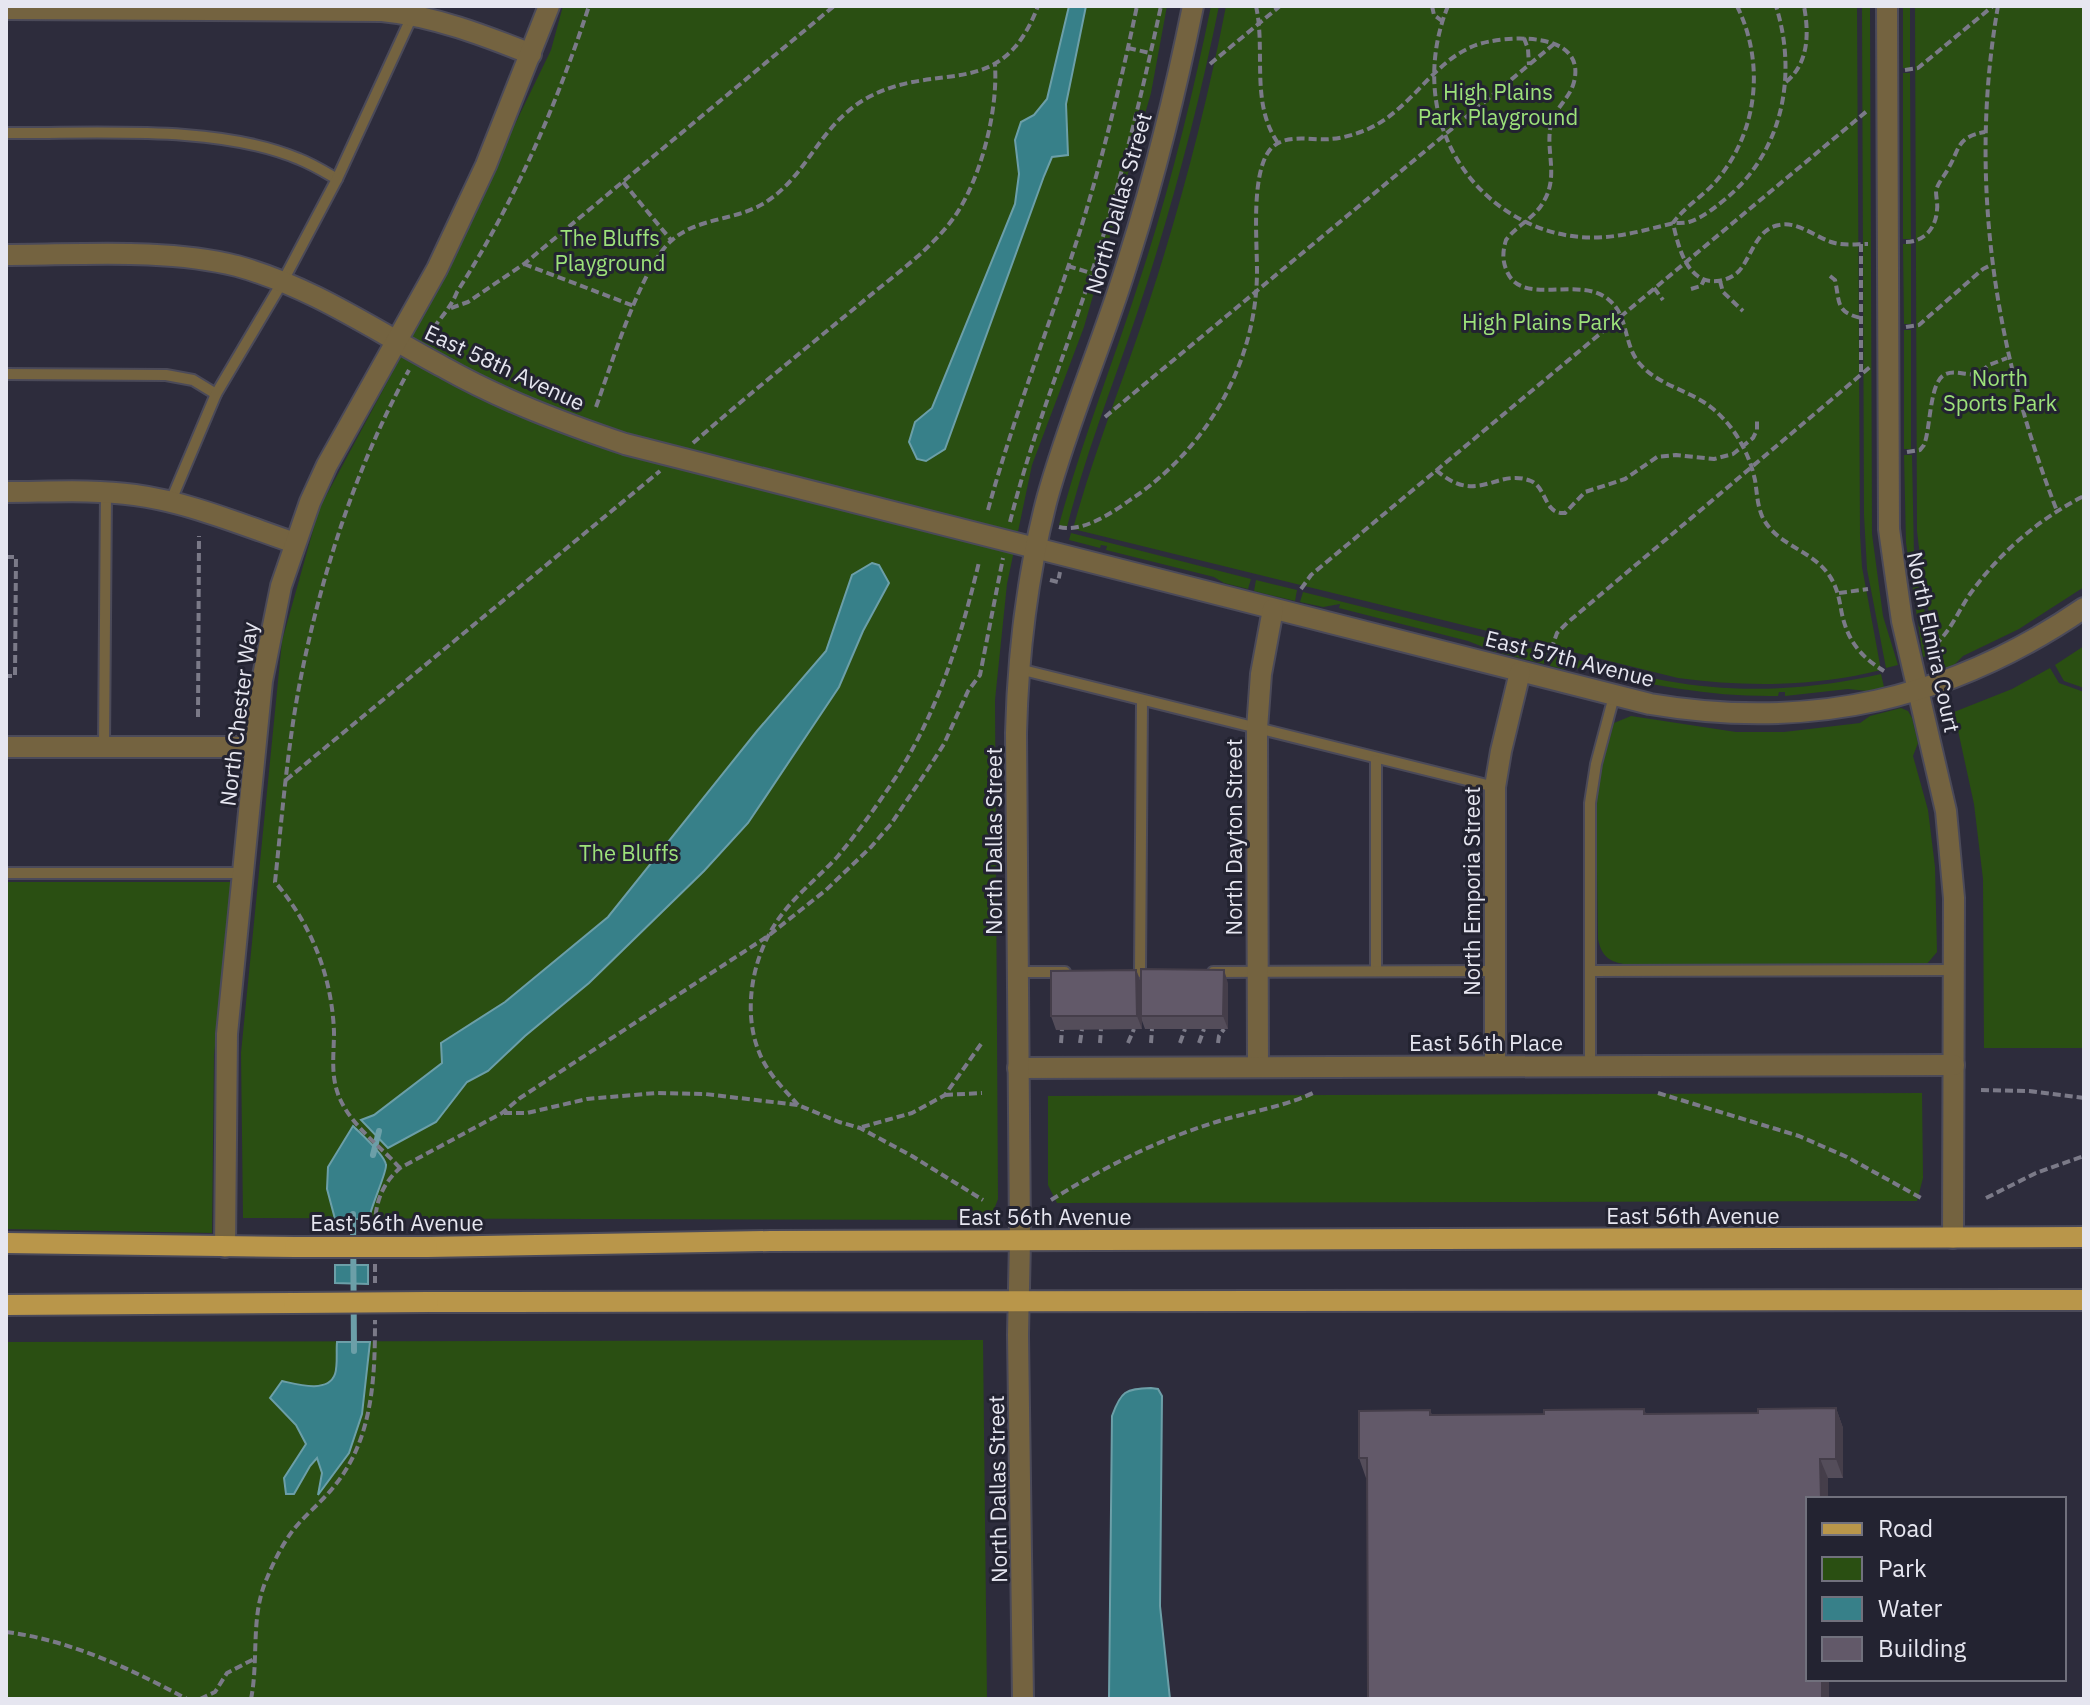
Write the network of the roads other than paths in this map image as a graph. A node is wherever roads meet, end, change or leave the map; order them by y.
1 (549, 6) edge
2 (1193, 6) edge
3 (1887, 6) edge
4 (159, 8) edge
5 (6, 9) edge
6 (414, 10) edge
7 (531, 54) junction
8 (6, 133) edge
9 (337, 179) junction
10 (6, 255) edge
11 (283, 281) junction
12 (396, 341) junction
13 (6, 374) edge
14 (216, 394) junction
15 (6, 492) edge
16 (106, 492) junction
17 (170, 503) junction
18 (295, 543) junction
19 (1035, 548) junction
20 (2084, 608) edge
21 (1273, 609) junction
22 (1019, 669) junction
23 (1520, 672) junction
24 (1918, 691) junction
25 (1614, 696) junction
26 (1142, 701) junction
27 (1257, 729) junction
28 (6, 747) edge
29 (104, 747) junction
30 (255, 747) junction
31 (1376, 760) junction
32 (1495, 787) junction
33 (6, 873) edge
34 (243, 873) junction
35 (1954, 970) junction
36 (1376, 971) junction
37 (1495, 971) junction
38 (1590, 971) junction
39 (1017, 972) junction
40 (1077, 972) edge
41 (1124, 972) edge
42 (1140, 972) junction
43 (1156, 972) edge
44 (1202, 972) edge
45 (1257, 972) junction
46 (1954, 1065) junction
47 (1495, 1066) junction
48 (1590, 1066) junction
49 (1258, 1067) junction
50 (1018, 1068) junction
51 (2084, 1237) edge
52 (1953, 1238) junction
53 (1020, 1240) junction
54 (6, 1243) edge
55 (225, 1247) junction
56 (2084, 1300) edge
57 (1018, 1302) junction
58 (6, 1305) edge
59 (1023, 1699) edge

1 - 7 street, North Chester Way
2 - 19 street, North Dallas Street
3 - 24 street, North Elmira Court
4 - 5 street
4 - 6 street
6 - 7 street
6 - 9 lane
7 - 12 street, North Chester Way
8 - 9 lane
9 - 11 lane
10 - 11 street, East 58th Avenue
11 - 12 street, East 58th Avenue
11 - 14 lane
12 - 18 street, North Chester Way
12 - 19 street, East 58th Avenue
13 - 14 lane
14 - 17 lane
15 - 16 street
16 - 17 street
16 - 29 lane
17 - 18 street
18 - 30 street, North Chester Way
19 - 21 street, East 57th Avenue
19 - 22 street, North Dallas Street
20 - 24 street, East 57th Avenue
21 - 23 street, East 57th Avenue
21 - 27 street, North Dayton Street
22 - 26 lane
22 - 39 street, North Dallas Street
23 - 25 street, East 57th Avenue
23 - 32 street, North Emporia Street
24 - 25 street, East 57th Avenue
24 - 35 street, North Elmira Court
25 - 38 lane
26 - 27 lane
26 - 42 lane
27 - 31 lane
27 - 45 street, North Dayton Street
28 - 29 street
29 - 30 street
30 - 34 street, North Chester Way
31 - 32 lane
31 - 36 lane
32 - 37 street, North Emporia Street
33 - 34 lane
34 - 55 street, North Chester Way
35 - 38 lane
35 - 46 street, North Elmira Court
36 - 37 lane
36 - 45 lane
37 - 47 street, North Emporia Street
38 - 48 lane
39 - 40 lane
39 - 50 street, North Dallas Street
41 - 42 lane
42 - 43 lane
44 - 45 lane
45 - 49 street, North Dayton Street
46 - 48 street, East 56th Place
46 - 52 street, North Elmira Court
47 - 48 street, East 56th Place
47 - 49 street, East 56th Place
49 - 50 street, East 56th Place
50 - 53 street, North Dallas Street
51 - 52 main road, East 56th Avenue
52 - 53 main road, East 56th Avenue
53 - 55 main road, East 56th Avenue, bridge
53 - 57 street, North Dallas Street
54 - 55 main road, East 56th Avenue
56 - 57 main road
57 - 58 main road, bridge
57 - 59 street, North Dallas Street

